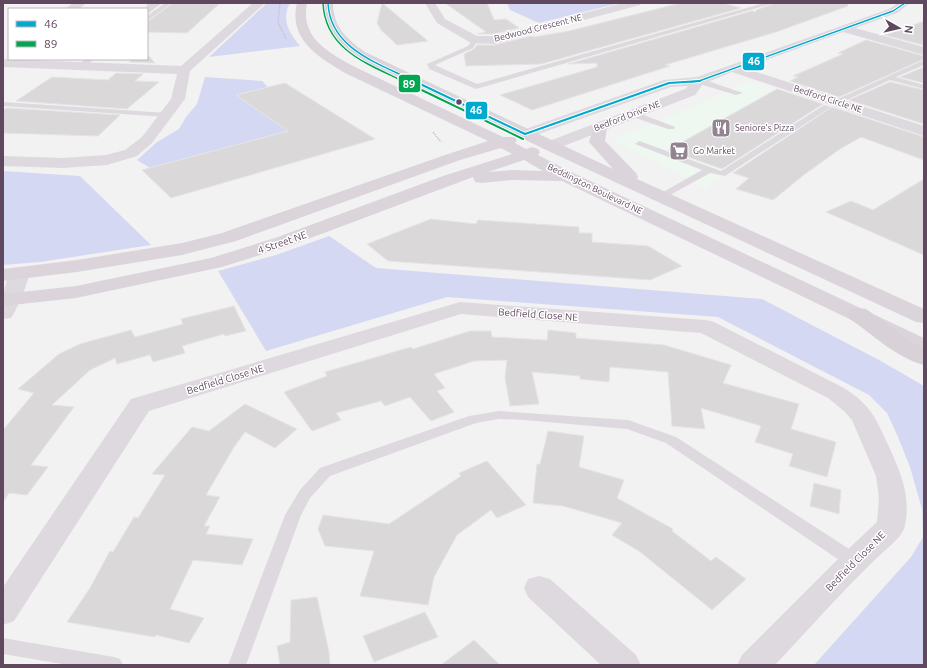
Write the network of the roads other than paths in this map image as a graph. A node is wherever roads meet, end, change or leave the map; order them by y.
1 (169, 3) edge
2 (260, 3) edge
3 (302, 3) edge
4 (328, 3) edge
5 (430, 3) edge
6 (636, 3) edge
7 (771, 3) edge
8 (904, 3) edge
9 (148, 18) edge
10 (844, 29) junction
11 (475, 40) junction
12 (924, 51) edge
13 (924, 62) edge
14 (3, 63) edge
15 (86, 63) edge
16 (731, 68) junction
17 (184, 70) junction
18 (890, 78) junction
19 (699, 81) junction
20 (924, 87) edge
21 (739, 93) dead end
22 (3, 104) edge
23 (831, 105) junction
24 (425, 106) junction
25 (633, 114) junction
26 (167, 115) junction
27 (599, 128) junction
28 (672, 128) dead end
29 (924, 131) edge
30 (525, 134) junction
31 (502, 142) junction
32 (638, 144) dead end
33 (550, 146) junction
34 (525, 155) junction
35 (454, 157) junction
36 (3, 160) edge
37 (709, 170) junction
38 (565, 176) junction
39 (450, 180) junction
40 (641, 188) junction
41 (661, 197) junction
42 (11, 274) edge
43 (6, 304) edge
44 (858, 314) junction
45 (924, 317) edge
46 (924, 346) edge
47 (924, 358) edge
48 (854, 561) junction
49 (539, 588) dead end
50 (3, 612) edge
51 (3, 646) edge
52 (114, 665) edge
53 (237, 665) edge
54 (624, 665) edge
55 (754, 665) edge

1 - 9 lane
2 - 17 street
3 - 24 main road, Beddington Boulevard NE
4 - 30 main road, Beddington Boulevard NE
5 - 11 street, Bedwood Crescent NE
6 - 11 street, Bedwood Crescent NE
7 - 11 lane
8 - 10 street, Bedford Drive NE
10 - 12 street
10 - 16 street, Bedford Drive NE
13 - 18 lane
14 - 15 street
15 - 17 street
16 - 19 street, Bedford Drive NE
16 - 23 street, Bedford Circle NE
17 - 26 street
18 - 20 lane
18 - 23 lane
19 - 21 lane
19 - 25 street, Bedford Drive NE
19 - 30 street, Bedford Drive NE
22 - 26 lane
23 - 29 street, Bedford Circle NE
23 - 37 lane
24 - 31 main road, Beddington Boulevard NE
24 - 35 main road
25 - 27 street, Bedford Drive NE
25 - 28 lane
26 - 36 street
27 - 33 street, Bedford Drive NE
27 - 40 main road
30 - 31 main road
30 - 33 main road, Beddington Boulevard NE
31 - 34 main road, Beddington Boulevard NE
31 - 35 main road
32 - 37 lane
33 - 34 main road, 4 Street NE
33 - 40 main road, Beddington Boulevard NE
34 - 38 main road, Beddington Boulevard NE
34 - 39 main road, 4 Street NE
35 - 42 main road
37 - 41 lane
38 - 39 main road
38 - 44 main road, Beddington Boulevard NE
39 - 43 main road, 4 Street NE
40 - 41 main road, Beddington Boulevard NE
41 - 45 main road, Beddington Boulevard NE
42 - 43 street
44 - 46 main road, Beddington Boulevard NE
44 - 47 main road
48 - 50 street, Bedfield Close NE
48 - 53 lane
48 - 55 street, Bedfield Close NE
49 - 54 street
51 - 52 lane

